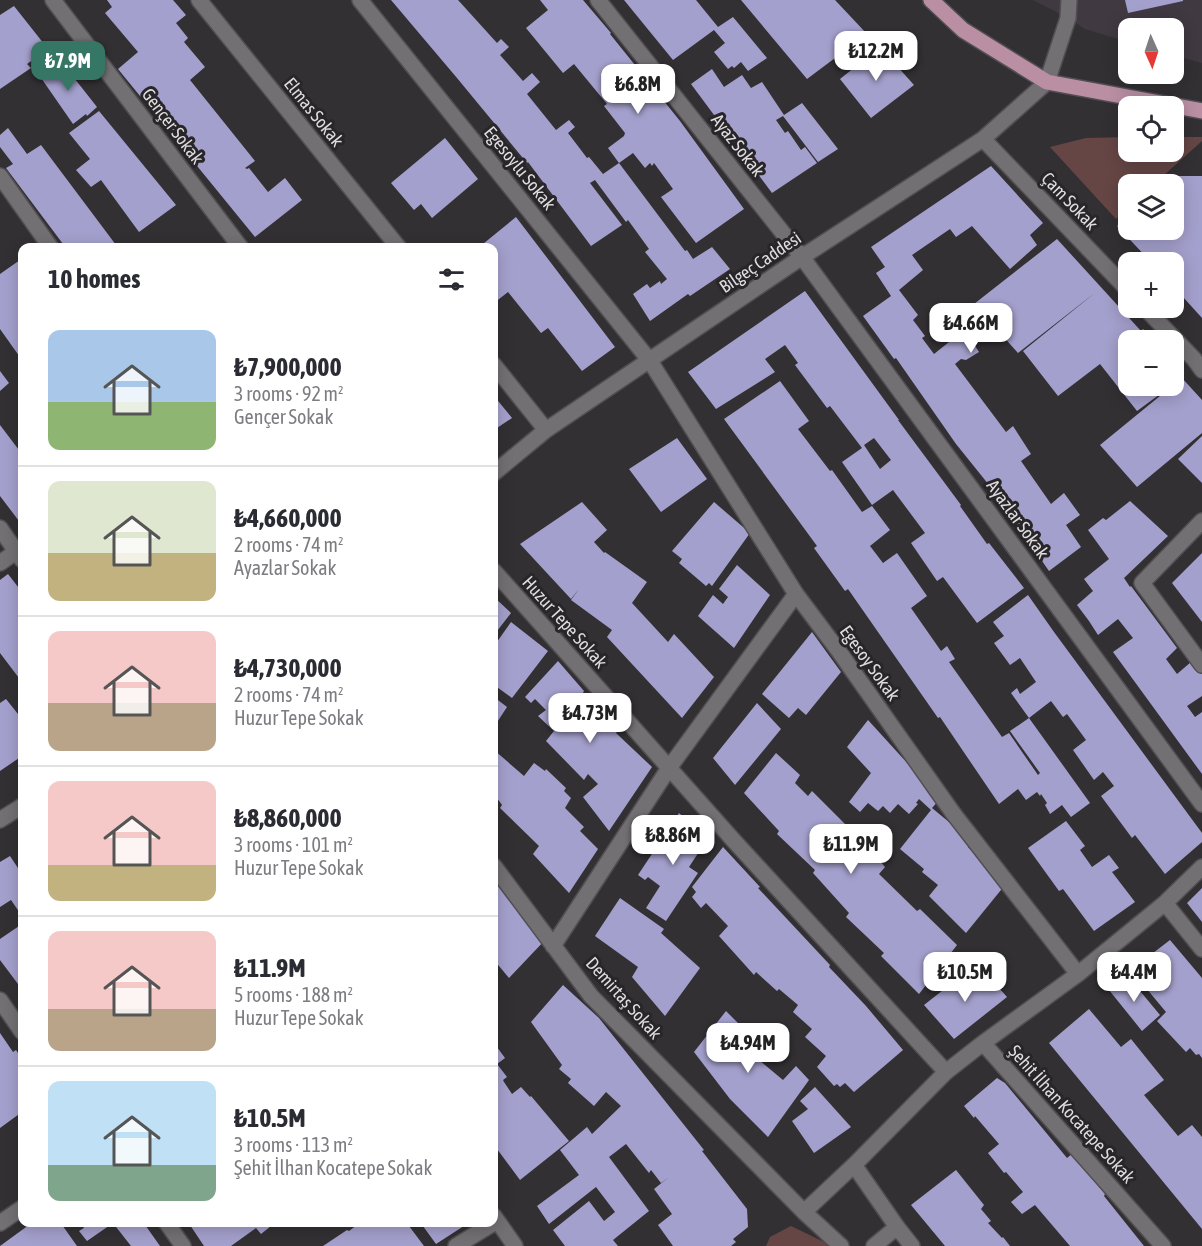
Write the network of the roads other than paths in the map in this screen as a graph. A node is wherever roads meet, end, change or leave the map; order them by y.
1 (53, 0) edge
2 (200, 0) edge
3 (360, 0) edge
4 (598, 0) edge
5 (931, 0) edge
6 (1069, 0) edge
7 (1047, 82) junction
8 (1202, 111) edge
9 (983, 140) junction
10 (0, 176) edge
11 (47, 243) edge
12 (237, 243) edge
13 (395, 243) edge
14 (802, 258) junction
15 (1118, 280) edge
16 (1154, 318) edge
17 (650, 361) junction
18 (1202, 369) edge
19 (498, 370) edge
20 (546, 430) junction
21 (498, 470) edge
22 (1202, 521) edge
23 (0, 528) edge
24 (18, 553) edge
25 (18, 557) edge
26 (0, 563) edge
27 (498, 576) edge
28 (796, 594) junction
29 (1202, 665) edge
30 (669, 768) junction
31 (1202, 804) edge
32 (18, 809) edge
33 (0, 820) edge
34 (1202, 867) edge
35 (498, 871) edge
36 (1165, 903) junction
37 (553, 946) junction
38 (1202, 950) edge
39 (1078, 974) junction
40 (0, 1000) edge
41 (18, 1026) edge
42 (983, 1043) junction
43 (946, 1072) junction
44 (855, 1166) junction
45 (18, 1211) edge
46 (804, 1212) junction
47 (0, 1223) edge
48 (498, 1223) edge
49 (170, 1227) edge
50 (483, 1227) edge
51 (897, 1227) junction
52 (183, 1246) edge
53 (456, 1246) edge
54 (515, 1246) edge
55 (841, 1246) edge
56 (873, 1246) edge
57 (912, 1246) edge
58 (1163, 1246) edge

1 - 12 street, Gençer Sokak
2 - 13 street, Elmas Sokak
3 - 17 street, Egesoylu Sokak
4 - 14 street, Ayaz Sokak
5 - 7 main road
6 - 7 street
7 - 8 main road
7 - 9 street, Bilgeç Caddesi
9 - 14 street, Bilgeç Caddesi
9 - 15 street, Çam Sokak
10 - 11 street
14 - 17 street, Bilgeç Caddesi
14 - 31 street, Ayazlar Sokak
16 - 18 street
17 - 20 street, Bilgeç Caddesi
17 - 28 street, Egesoy Sokak
19 - 20 street
20 - 21 street, Bilgeç Caddesi
22 - 29 street
23 - 24 street
25 - 26 street
27 - 30 street, Huzur Tepe Sokak
28 - 30 street
28 - 39 street, Egesoy Sokak
30 - 37 street
30 - 43 street, Huzur Tepe Sokak
32 - 33 street
34 - 36 street
35 - 37 street, Demirtaş Sokak
36 - 38 street
36 - 39 street
37 - 46 street, Demirtaş Sokak
39 - 42 street
40 - 41 street
42 - 43 street, Şehit İlhan Kocatepe Sokak
42 - 58 street, Şehit İlhan Kocatepe Sokak
43 - 44 street, Şehit İlhan Kocatepe Sokak
44 - 46 street, Şehit İlhan Kocatepe Sokak
44 - 51 street
45 - 47 street
46 - 55 street, Demirtaş Sokak
48 - 54 street
49 - 52 street
50 - 53 street
51 - 56 street
51 - 57 street

